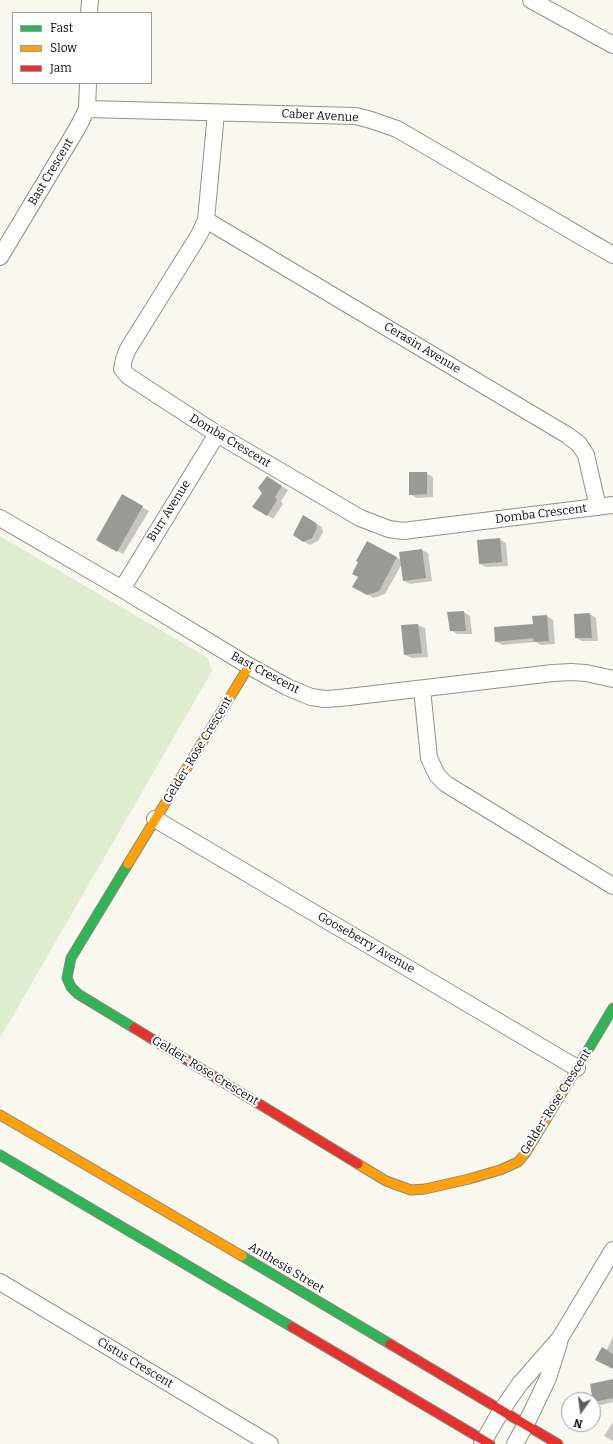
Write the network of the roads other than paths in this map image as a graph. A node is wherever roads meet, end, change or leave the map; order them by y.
1 (90, 0) edge
2 (531, 0) edge
3 (89, 12) edge
4 (613, 45) edge
5 (88, 84) edge
6 (87, 109) junction
7 (216, 113) junction
8 (206, 220) junction
9 (613, 255) edge
10 (0, 257) edge
11 (217, 434) junction
12 (606, 506) edge
13 (0, 518) edge
14 (122, 589) junction
15 (249, 666) junction
16 (613, 679) edge
17 (422, 689) junction
18 (155, 819) junction
19 (613, 886) edge
20 (613, 1008) edge
21 (577, 1068) junction
22 (0, 1115) edge
23 (0, 1155) edge
24 (613, 1250) edge
25 (0, 1282) edge
26 (560, 1338) junction
27 (501, 1411) junction
28 (526, 1424) junction
29 (485, 1443) edge
30 (270, 1444) edge
31 (515, 1444) edge
32 (558, 1444) edge

1 - 3 street
2 - 4 street
5 - 6 street, Bast Crescent
6 - 7 street, Caber Avenue
6 - 10 street, Bast Crescent
7 - 8 street, Domba Crescent
7 - 9 street, Caber Avenue
8 - 11 street, Domba Crescent
8 - 12 street, Cerasin Avenue
11 - 12 street, Domba Crescent
11 - 14 street, Burr Avenue
13 - 14 street, Bast Crescent
14 - 15 street, Bast Crescent
15 - 17 street, Bast Crescent
15 - 18 street, Gelder-Rose Crescent
16 - 17 street, Bast Crescent
17 - 19 street
18 - 21 street, Gooseberry Avenue
18 - 21 street, Gelder-Rose Crescent
20 - 21 street, Gelder-Rose Crescent
22 - 27 street, Anthesis Street
23 - 29 street
24 - 26 street
25 - 30 street, Cistus Crescent
26 - 27 street
26 - 28 street
27 - 28 street, Anthesis Street
27 - 29 street
28 - 31 street
28 - 32 street, Anthesis Street

